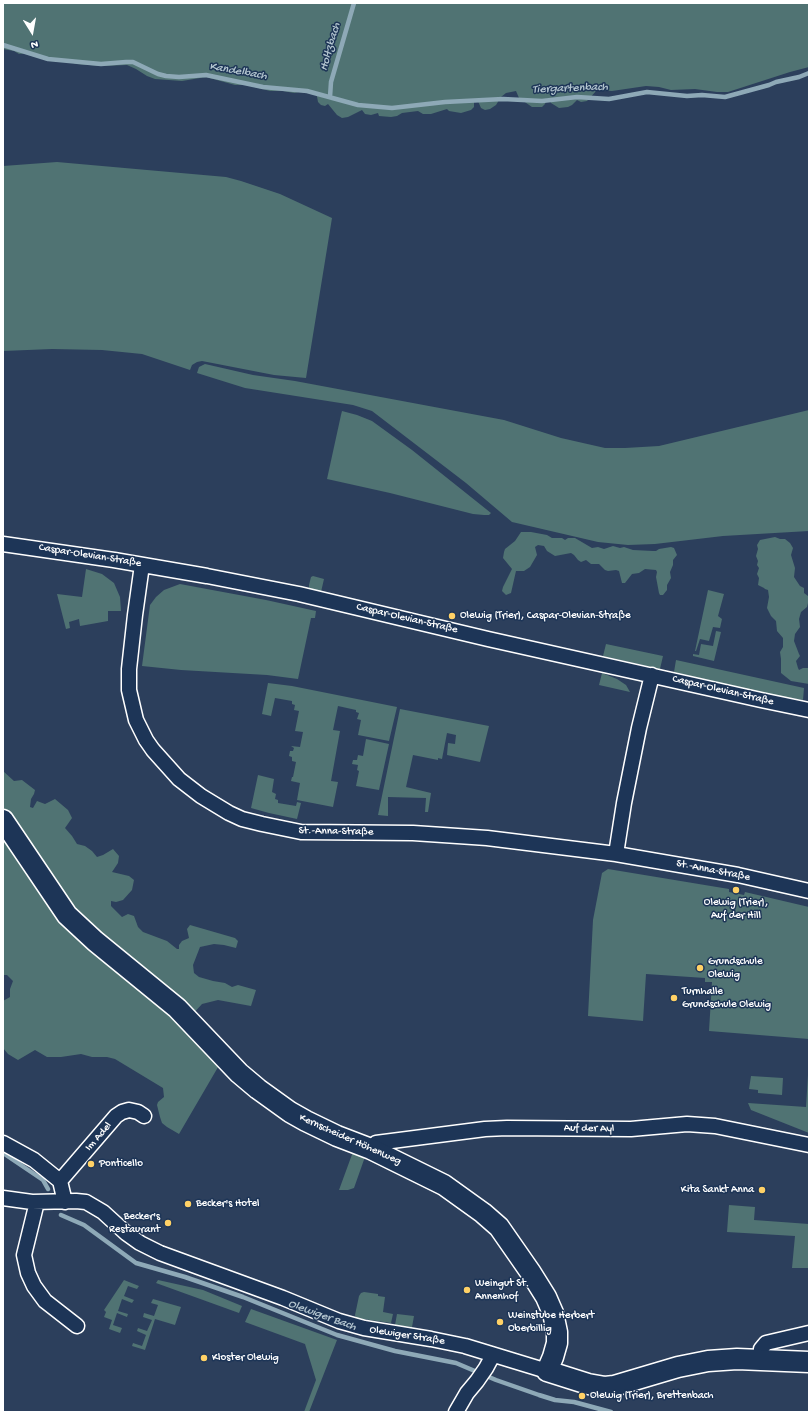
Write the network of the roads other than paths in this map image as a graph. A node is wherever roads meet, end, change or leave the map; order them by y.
1 (3, 544) edge
2 (142, 565) junction
3 (652, 676) junction
4 (809, 710) edge
5 (3, 820) edge
6 (616, 854) junction
7 (809, 891) edge
8 (144, 1116) dead end
9 (3, 1143) edge
10 (809, 1146) edge
11 (371, 1149) junction
12 (60, 1181) junction
13 (3, 1198) edge
14 (37, 1202) junction
15 (65, 1202) junction
16 (77, 1326) dead end
17 (809, 1333) edge
18 (493, 1355) junction
19 (760, 1359) junction
20 (809, 1362) edge
21 (547, 1371) junction
22 (456, 1412) edge

1 - 2 street, Caspar-Olevian-Straße
2 - 3 street, Caspar-Olevian-Straße
2 - 6 street, St.-Anna-Straße
3 - 4 street, Caspar-Olevian-Straße
3 - 6 street
5 - 11 street, Kernscheider Höhenweg
6 - 7 street, St.-Anna-Straße
8 - 12 street, Im Adel
9 - 12 street
10 - 11 street, Auf der Ayl
11 - 21 street, Kernscheider Höhenweg
12 - 15 street
13 - 14 street, Olewiger Straße
14 - 15 street, Olewiger Straße
14 - 16 street
15 - 18 street, Olewiger Straße
17 - 19 street
18 - 21 street, Olewiger Straße
18 - 22 street
19 - 20 street, Olewiger Straße
19 - 21 street, Olewiger Straße

